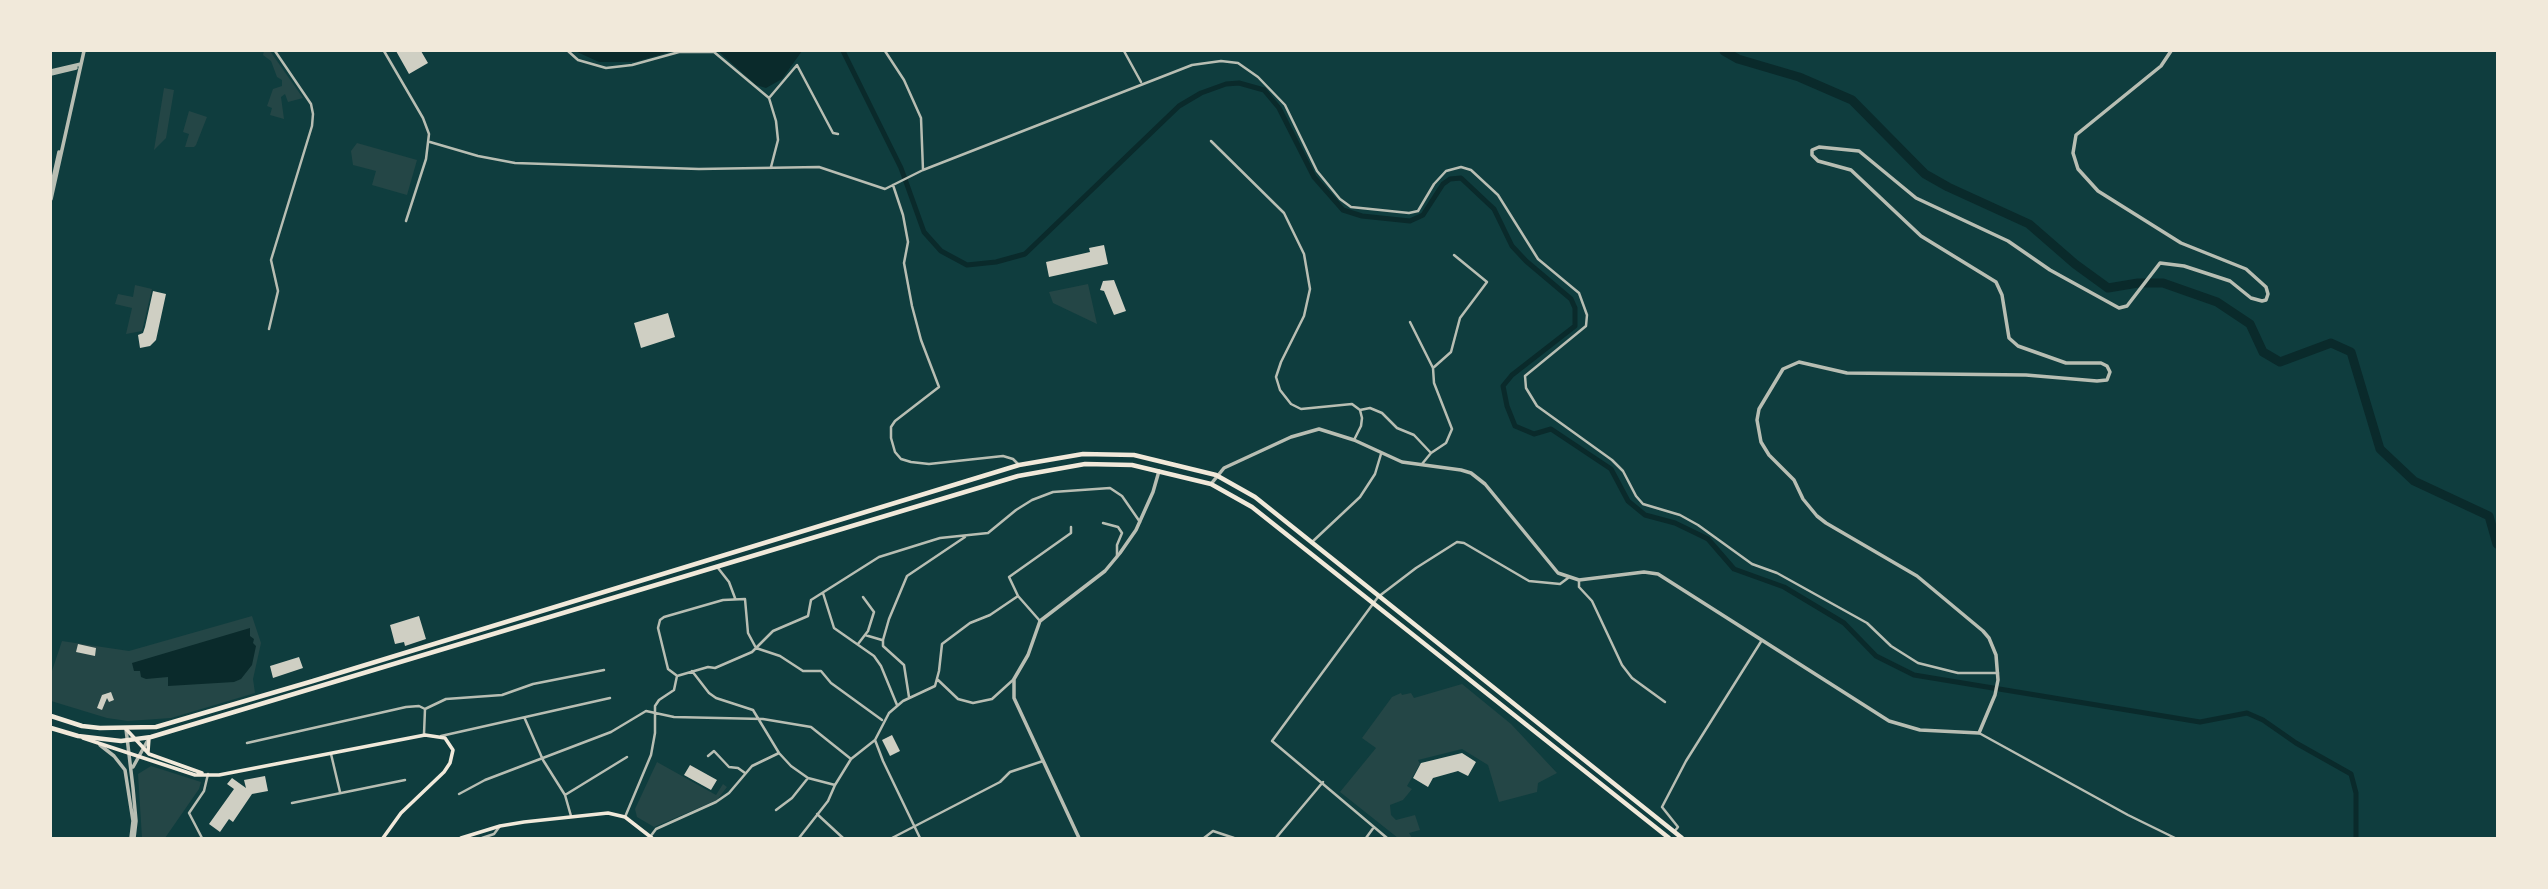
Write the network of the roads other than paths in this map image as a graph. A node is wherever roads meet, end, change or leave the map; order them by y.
1 (83, 51) edge
2 (275, 51) edge
3 (384, 51) edge
4 (568, 51) edge
5 (885, 51) edge
6 (1124, 51) edge
7 (2171, 51) edge
8 (79, 66) junction
9 (51, 72) edge
10 (1142, 83) junction
11 (769, 99) junction
12 (838, 134) dead end
13 (1211, 141) dead end
14 (430, 142) junction
15 (771, 167) junction
16 (923, 170) junction
17 (893, 185) junction
18 (51, 187) edge
19 (51, 199) edge
20 (405, 221) dead end
21 (1454, 256) dead end
22 (1410, 322) dead end
23 (269, 329) dead end
24 (1433, 369) junction
25 (1360, 410) junction
26 (1354, 440) junction
27 (1381, 453) junction
28 (1431, 453) junction
29 (1422, 464) junction
30 (1019, 465) junction
31 (1159, 470) junction
32 (1216, 475) junction
33 (1211, 484) junction
34 (1140, 522) junction
35 (1103, 523) dead end
36 (1071, 527) dead end
37 (792, 535) junction
38 (965, 537) junction
39 (1311, 542) junction
40 (795, 543) junction
41 (1117, 557) junction
42 (694, 565) junction
43 (716, 566) junction
44 (696, 572) junction
45 (1568, 578) junction
46 (1578, 580) junction
47 (822, 593) junction
48 (1018, 596) junction
49 (863, 597) dead end
50 (1378, 597) junction
51 (735, 598) junction
52 (1372, 603) junction
53 (1040, 621) junction
54 (865, 635) junction
55 (883, 640) junction
56 (1762, 640) junction
57 (858, 644) junction
58 (756, 648) junction
59 (604, 670) dead end
60 (692, 671) junction
61 (1998, 673) junction
62 (677, 676) junction
63 (937, 679) junction
64 (1014, 679) junction
65 (313, 681) junction
66 (315, 689) junction
67 (909, 697) junction
68 (610, 698) dead end
69 (1665, 702) dead end
70 (897, 705) junction
71 (425, 709) junction
72 (654, 711) junction
73 (51, 716) edge
74 (525, 719) junction
75 (757, 719) junction
76 (883, 720) junction
77 (82, 726) junction
78 (51, 728) edge
79 (126, 729) junction
80 (1979, 733) junction
81 (425, 735) junction
82 (78, 736) junction
83 (441, 736) junction
84 (149, 738) junction
85 (131, 740) junction
86 (875, 740) junction
87 (247, 743) dead end
88 (100, 745) junction
89 (143, 749) junction
90 (779, 753) junction
91 (130, 754) junction
92 (331, 754) junction
93 (708, 755) dead end
94 (148, 756) junction
95 (139, 757) junction
96 (626, 757) dead end
97 (543, 760) junction
98 (851, 760) junction
99 (1043, 761) junction
100 (133, 767) junction
101 (745, 773) junction
102 (206, 774) junction
103 (808, 778) junction
104 (405, 780) dead end
105 (1322, 782) junction
106 (835, 785) junction
107 (340, 793) junction
108 (459, 794) dead end
109 (565, 795) junction
110 (292, 803) dead end
111 (776, 810) dead end
112 (817, 814) junction
113 (571, 817) junction
114 (625, 817) junction
115 (500, 826) junction
116 (914, 826) junction
117 (1374, 827) junction
118 (1674, 832) junction
119 (133, 838) edge
120 (202, 838) edge
121 (383, 838) edge
122 (461, 838) edge
123 (482, 838) edge
124 (651, 838) edge
125 (799, 838) edge
126 (843, 838) edge
127 (892, 838) edge
128 (920, 838) edge
129 (1079, 838) edge
130 (1204, 838) edge
131 (1234, 838) edge
132 (1276, 838) edge
133 (1366, 838) edge
134 (1387, 838) edge
135 (1669, 838) edge
136 (1682, 838) edge
137 (2175, 838) edge

1 - 8 street
2 - 23 street
3 - 14 street
4 - 11 street
5 - 16 street
6 - 10 street
7 - 61 street
8 - 9 street
8 - 18 street
8 - 19 street
10 - 16 street
10 - 61 street
11 - 12 street
11 - 15 street
13 - 25 street
14 - 15 street
14 - 20 street
15 - 17 street
16 - 17 street
17 - 30 street
21 - 24 street
22 - 24 street
24 - 28 street
25 - 26 street
25 - 28 street
26 - 27 street
26 - 32 street
27 - 29 street
27 - 39 street
28 - 29 street
29 - 45 street
30 - 32 main road
30 - 37 main road
31 - 33 main road
31 - 34 street
31 - 40 main road
32 - 33 street
32 - 39 main road
33 - 52 main road
34 - 38 street
34 - 41 street
35 - 41 street
36 - 48 street
37 - 40 main road
37 - 42 main road
38 - 47 street
38 - 55 street
39 - 50 main road
40 - 43 main road
41 - 53 street
42 - 44 main road
42 - 65 main road
43 - 44 main road
43 - 51 street
44 - 66 main road
45 - 46 street
45 - 50 street
46 - 56 street
46 - 69 street
47 - 57 street
47 - 58 street
48 - 53 street
48 - 63 street
49 - 54 street
50 - 52 street
50 - 118 main road
51 - 58 street
51 - 62 street
52 - 105 street
52 - 135 main road
53 - 64 street
54 - 55 street
54 - 57 street
55 - 67 street
56 - 80 street
56 - 118 street
57 - 70 street
58 - 60 street
58 - 76 street
59 - 71 street
60 - 62 street
60 - 75 street
61 - 80 street
62 - 72 street
63 - 64 street
63 - 67 street
64 - 99 street
65 - 66 main road
65 - 79 main road
66 - 84 main road
67 - 70 street
68 - 74 street
70 - 76 street
71 - 81 street
71 - 87 street
72 - 75 street
72 - 97 street
72 - 114 street
73 - 77 main road
74 - 83 street
74 - 97 street
75 - 90 street
75 - 98 street
76 - 86 street
77 - 79 main road
77 - 82 main road
78 - 82 main road
79 - 85 main road
80 - 137 street
81 - 83 main road
81 - 92 main road
82 - 85 main road
82 - 88 main road
83 - 121 main road
84 - 85 main road
84 - 89 street
84 - 94 main road
85 - 89 main road
85 - 91 street
86 - 98 street
86 - 116 street
88 - 91 main road
88 - 119 street
89 - 94 main road
89 - 95 street
90 - 101 street
90 - 103 street
91 - 95 main road
91 - 100 street
92 - 102 main road
92 - 107 street
93 - 101 street
94 - 95 main road
94 - 100 street
94 - 102 main road
95 - 100 street
96 - 109 street
97 - 108 street
97 - 109 street
98 - 106 street
99 - 116 street
99 - 129 street
100 - 119 street
101 - 124 street
102 - 120 street
103 - 106 street
103 - 111 street
104 - 107 street
105 - 117 street
105 - 132 street
106 - 112 street
107 - 110 street
109 - 113 street
112 - 125 street
112 - 126 street
113 - 114 main road
113 - 115 main road
114 - 124 main road
115 - 122 main road
115 - 123 street
116 - 127 street
116 - 128 street
117 - 133 street
117 - 134 street
118 - 136 main road
130 - 131 street

